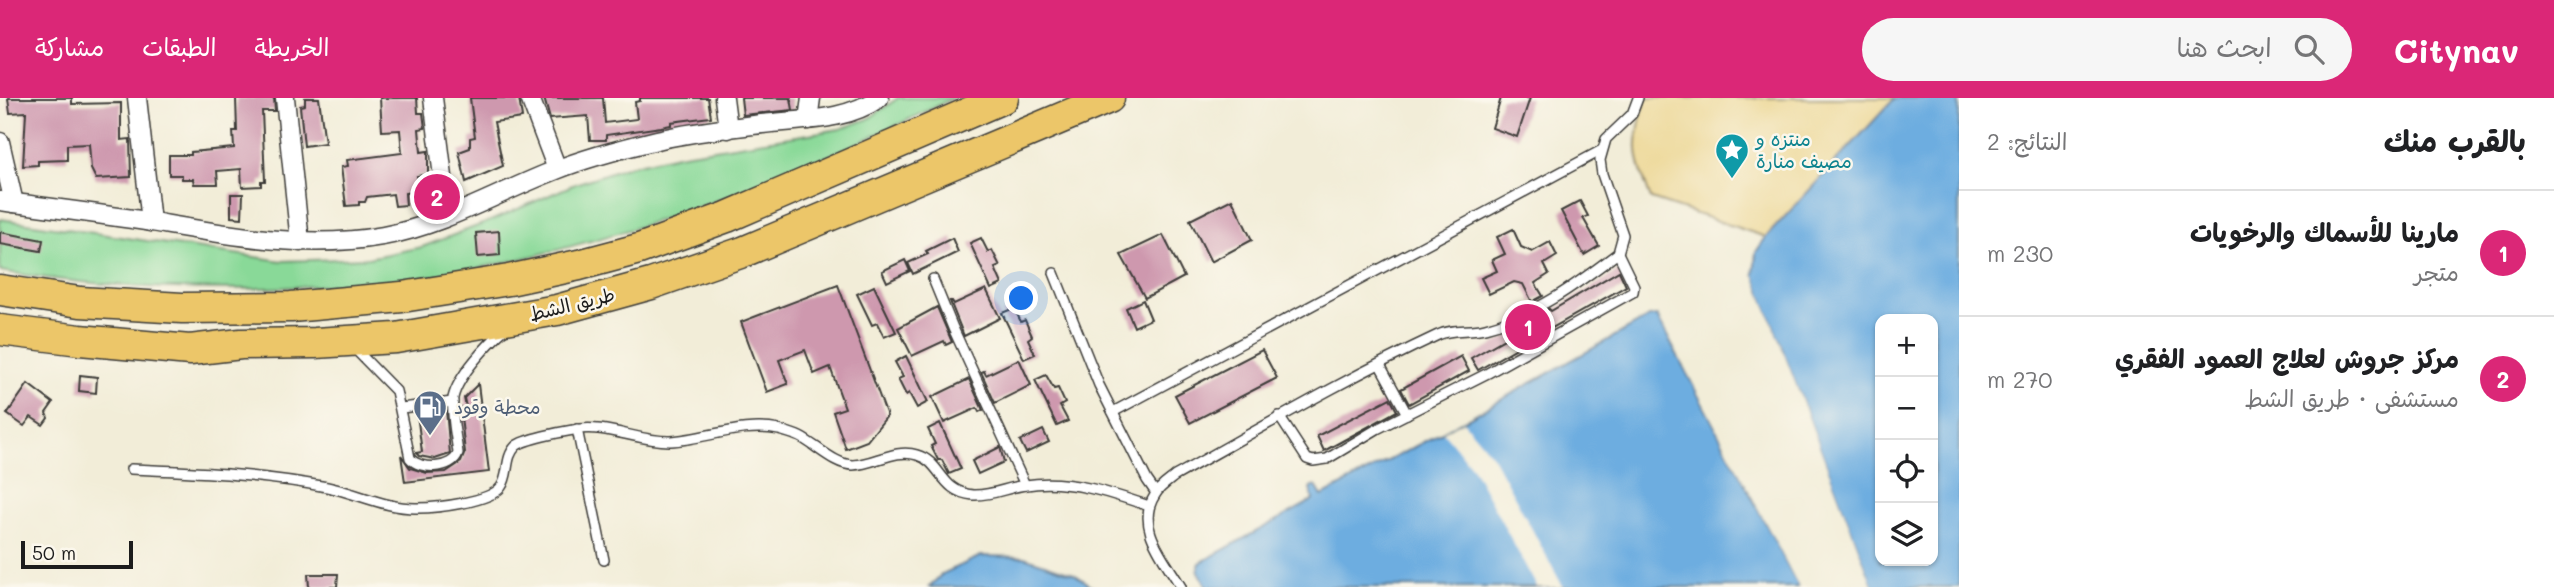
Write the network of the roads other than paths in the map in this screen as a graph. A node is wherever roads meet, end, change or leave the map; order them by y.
1 (137, 98) edge
2 (285, 98) edge
3 (433, 98) edge
4 (530, 98) edge
5 (724, 98) edge
6 (811, 98) edge
7 (879, 98) edge
8 (1003, 98) edge
9 (1109, 98) edge
10 (1637, 98) edge
11 (808, 120) junction
12 (727, 129) junction
13 (0, 142) edge
14 (1602, 150) junction
15 (557, 169) junction
16 (7, 202) edge
17 (448, 216) junction
18 (151, 222) junction
19 (300, 242) junction
20 (1618, 253) junction
21 (1054, 273) dead end
22 (933, 279) dead end
23 (0, 290) edge
24 (522, 317) junction
25 (0, 330) edge
26 (346, 341) junction
27 (1380, 365) junction
28 (453, 402) junction
29 (401, 408) junction
30 (1112, 412) junction
31 (1407, 414) junction
32 (1279, 416) junction
33 (577, 429) junction
34 (131, 469) dead end
35 (1025, 485) junction
36 (1156, 493) junction
37 (1150, 506) junction
38 (604, 560) dead end
39 (1181, 587) edge

1 - 18 street
2 - 19 street
3 - 17 street
4 - 15 street
5 - 12 street
6 - 11 street
7 - 11 street
8 - 23 highway, طريق الشط
9 - 24 highway, طريق الشط
10 - 14 lane
11 - 12 street
12 - 15 street
13 - 16 street
14 - 20 lane
14 - 30 lane
15 - 17 street
16 - 18 street
17 - 19 street
18 - 19 street
20 - 27 lane
20 - 31 lane
21 - 30 lane
22 - 35 lane
24 - 26 highway, طريق الشط
24 - 28 lane
25 - 26 highway, طريق الشط
26 - 29 lane
27 - 31 lane
27 - 32 lane
28 - 29 lane
28 - 29 lane
30 - 36 lane
31 - 32 lane
32 - 36 lane
33 - 34 lane
33 - 35 lane
33 - 38 lane
35 - 37 lane
36 - 37 lane
37 - 39 lane

